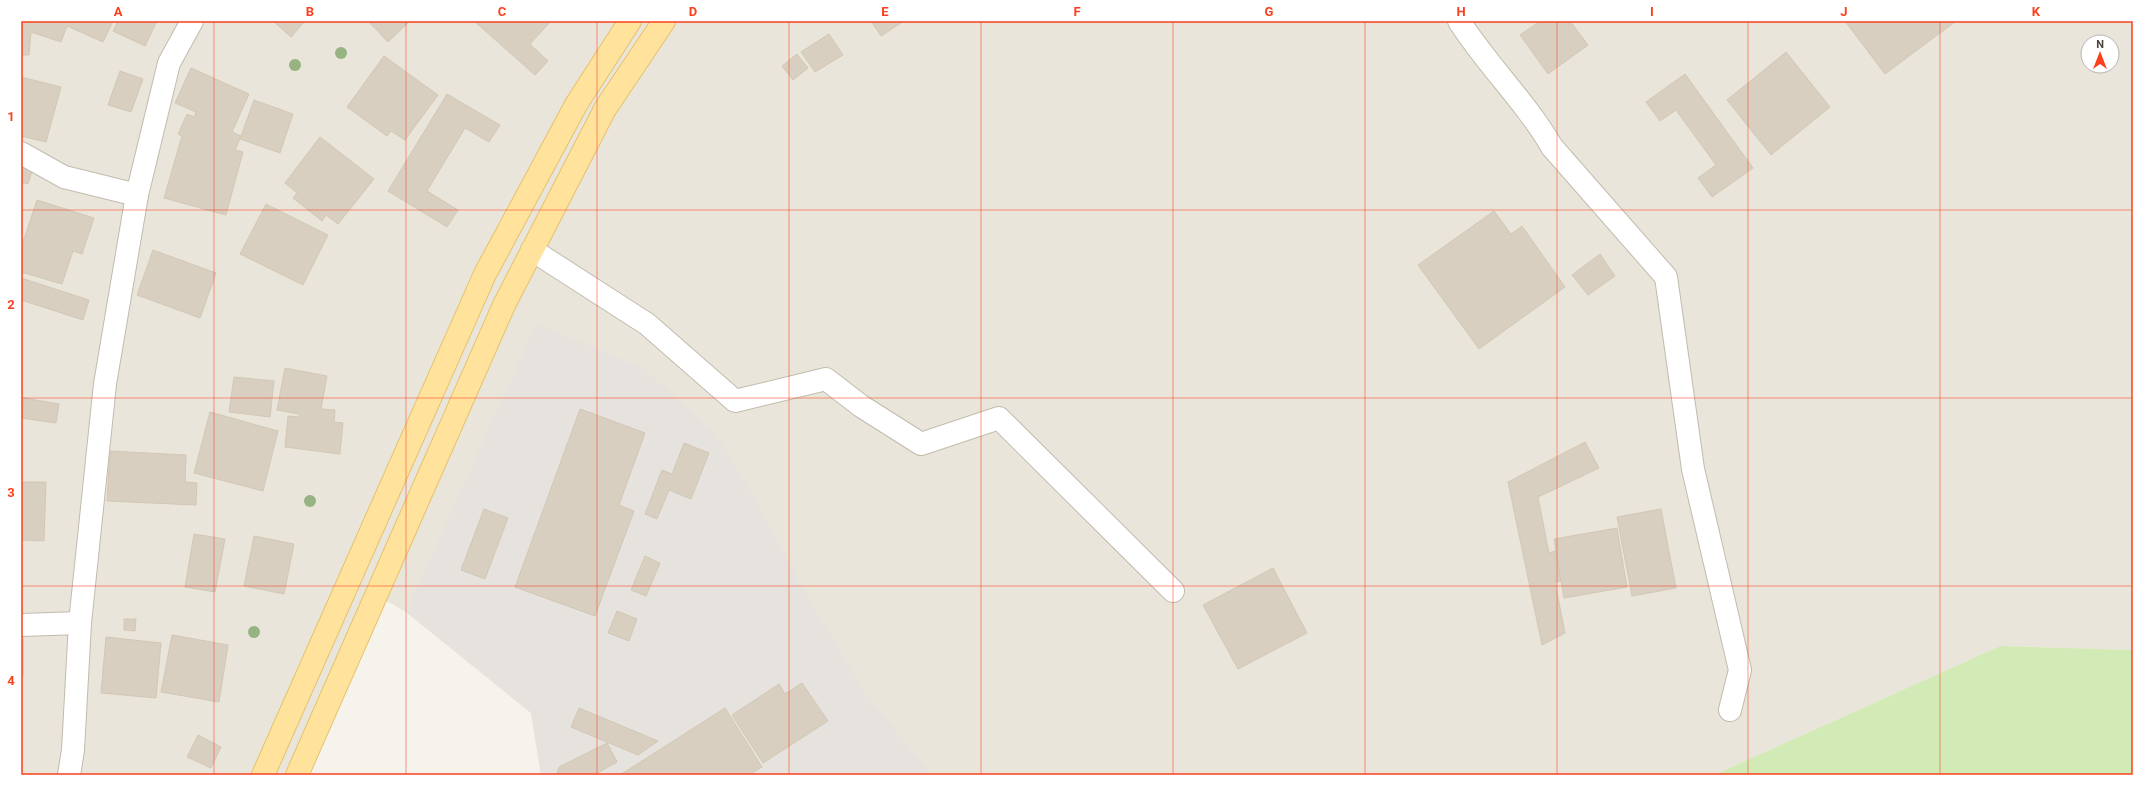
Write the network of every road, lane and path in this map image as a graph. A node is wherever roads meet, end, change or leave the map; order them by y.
1 (192, 21) edge
2 (630, 21) edge
3 (664, 21) edge
4 (1458, 21) edge
5 (21, 153) edge
6 (137, 195) junction
7 (532, 250) junction
8 (1172, 591) dead end
9 (80, 623) junction
10 (21, 625) edge
11 (1730, 710) dead end
12 (70, 775) edge
13 (264, 775) edge
14 (297, 775) edge

1 - 6 street
2 - 13 main road
3 - 7 main road
4 - 11 street
5 - 6 street
6 - 9 street
7 - 8 street
7 - 14 main road
9 - 10 street
9 - 12 street

